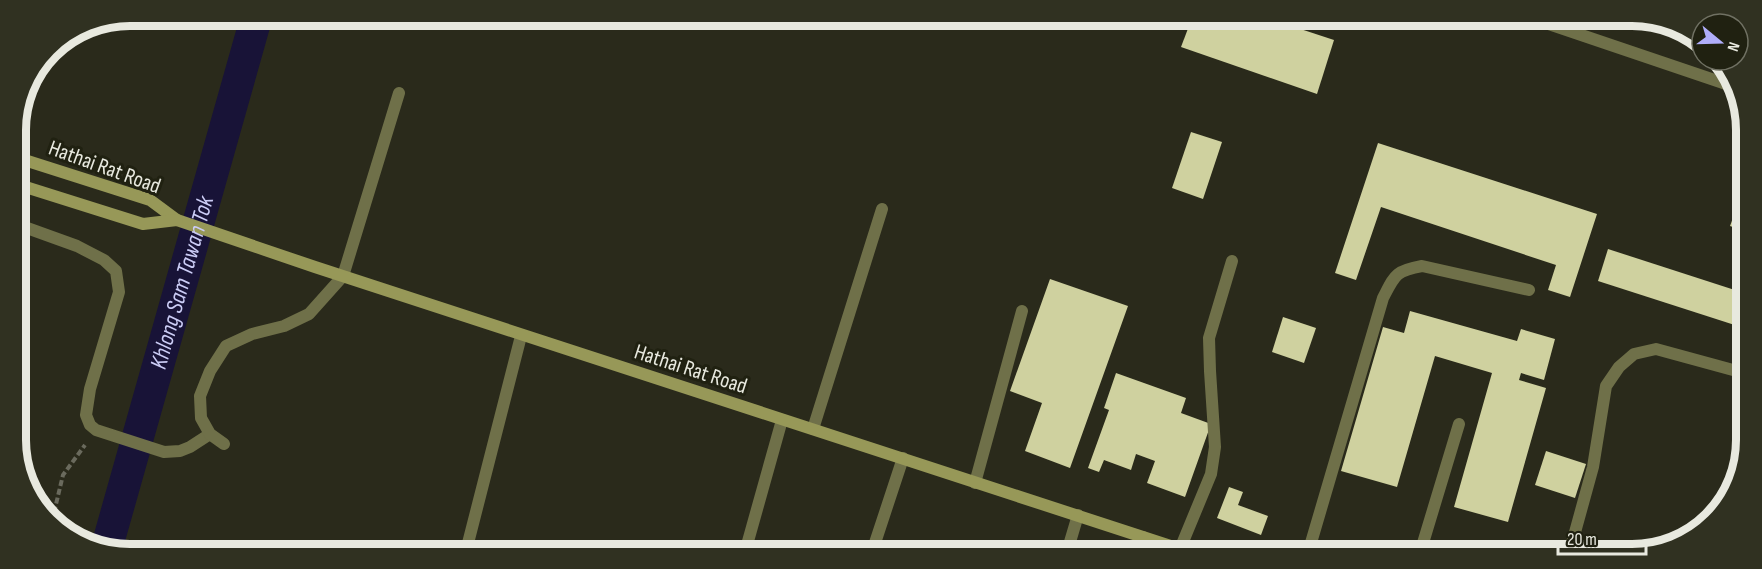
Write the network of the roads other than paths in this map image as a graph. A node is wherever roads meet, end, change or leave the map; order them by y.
1 (1555, 26) edge
2 (1726, 84) edge
3 (399, 93) dead end
4 (26, 161) edge
5 (26, 187) edge
6 (882, 208) dead end
7 (177, 220) junction
8 (26, 228) edge
9 (1232, 261) dead end
10 (343, 276) junction
11 (1529, 290) dead end
12 (1022, 311) dead end
13 (521, 336) junction
14 (1736, 371) edge
15 (782, 420) junction
16 (1459, 424) dead end
17 (813, 429) junction
18 (210, 434) junction
19 (224, 444) dead end
20 (903, 458) junction
21 (975, 483) junction
22 (1078, 516) junction
23 (1143, 537) junction
24 (1070, 543) edge
25 (1141, 543) edge
26 (1162, 543) edge
27 (1188, 543) edge
28 (1311, 543) edge
29 (1423, 543) edge
30 (1572, 543) edge
31 (468, 544) edge
32 (747, 544) edge
33 (875, 544) edge

1 - 2 street
3 - 10 street
4 - 7 main road, Hathai Rat Road
5 - 7 main road, Hathai Rat Road
6 - 17 street
7 - 10 main road, Hathai Rat Road
8 - 18 street
9 - 27 street
10 - 13 main road, Hathai Rat Road
10 - 18 street
11 - 28 street
12 - 21 street
13 - 15 main road, Hathai Rat Road
13 - 31 street
14 - 30 street
15 - 17 main road, Hathai Rat Road
15 - 32 street
16 - 29 street
17 - 20 main road, Hathai Rat Road
18 - 19 street
20 - 21 main road, Hathai Rat Road
20 - 33 street
21 - 22 main road, Hathai Rat Road
22 - 23 main road, Hathai Rat Road
22 - 24 street
23 - 25 street
23 - 26 main road, Hathai Rat Road

